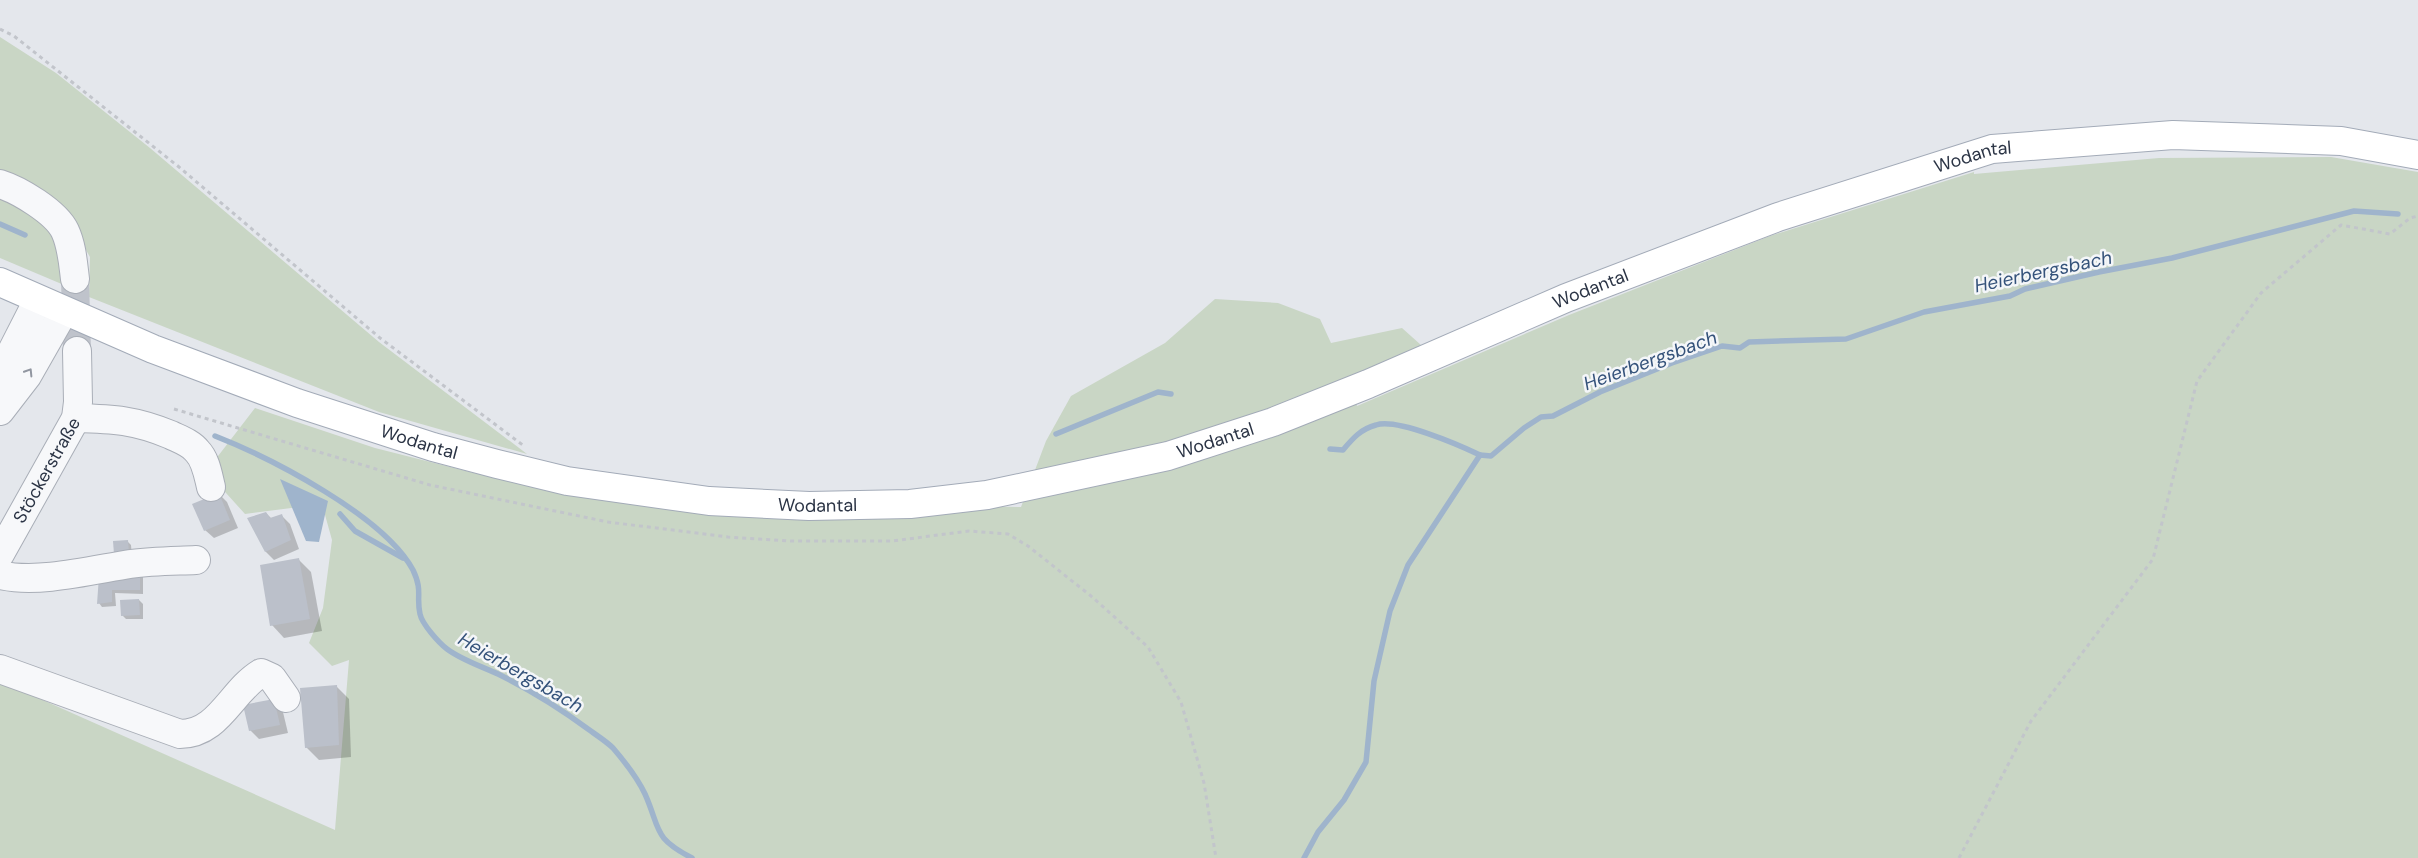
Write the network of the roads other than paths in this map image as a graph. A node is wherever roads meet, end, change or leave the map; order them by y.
1 (2418, 155) edge
2 (0, 184) edge
3 (74, 280) tunnel mouth
4 (0, 282) edge
5 (38, 300) junction
6 (64, 311) junction
7 (4, 348) edge
8 (78, 351) tunnel mouth
9 (0, 401) edge
10 (0, 411) edge
11 (76, 418) junction
12 (211, 487) dead end
13 (0, 554) edge
14 (196, 560) dead end
15 (0, 576) edge
16 (0, 669) edge
17 (286, 698) dead end

1 - 6 main road, Wodantal
2 - 3 street
4 - 5 main road, Wodantal
5 - 6 main road, Wodantal
5 - 7 street
10 -> 6 street
7 - 9 street
8 - 11 street, Stöckerstraße
11 - 12 street
11 - 13 street, Stöckerstraße
14 - 15 street
16 - 17 street

